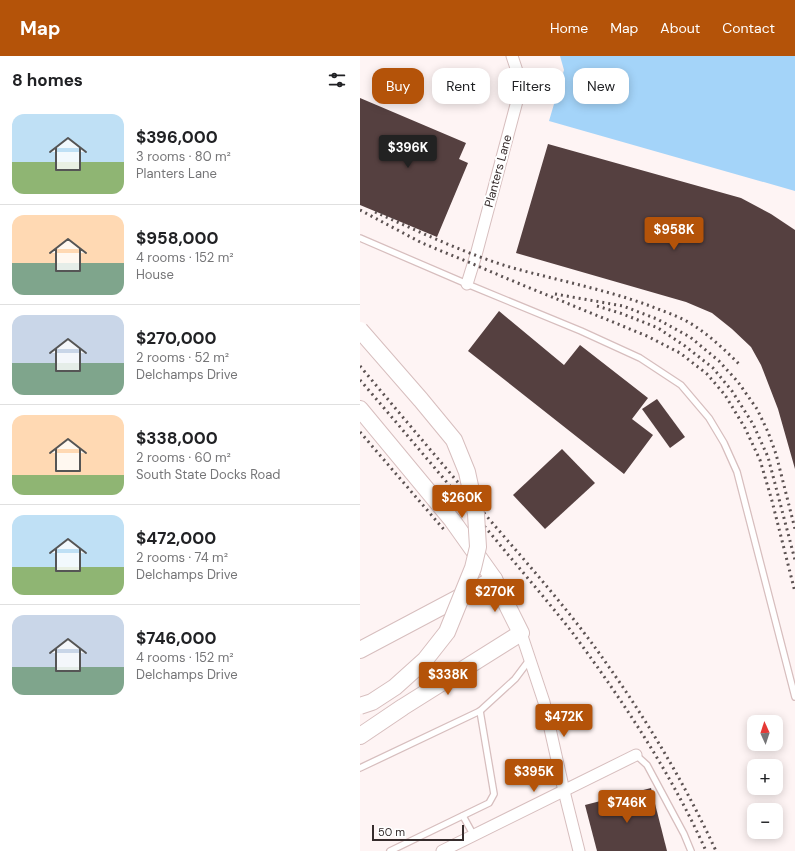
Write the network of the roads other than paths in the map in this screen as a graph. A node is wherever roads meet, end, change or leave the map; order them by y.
1 (512, 56) edge
2 (360, 238) edge
3 (467, 284) junction
4 (360, 330) edge
5 (360, 409) edge
6 (494, 580) junction
7 (521, 633) junction
8 (360, 650) edge
9 (530, 659) junction
10 (795, 697) edge
11 (360, 706) edge
12 (480, 711) junction
13 (360, 736) edge
14 (636, 755) joint
15 (360, 768) edge
16 (564, 791) junction
17 (463, 816) junction
18 (474, 836) junction
19 (390, 851) edge
20 (442, 851) edge
21 (579, 851) edge
22 (691, 851) edge

1 - 3 street, Planters Lane
2 - 3 lane
3 - 10 lane
4 - 11 street, bridge
5 - 6 street
6 - 7 street
6 - 8 street
7 - 9 street
7 - 13 street
9 - 12 lane
9 - 16 street
12 - 15 lane
12 - 17 lane
14 - 16 street
14 - 22 lane
16 - 18 street
16 - 21 street
17 - 18 lane
17 - 19 lane
18 - 20 street

